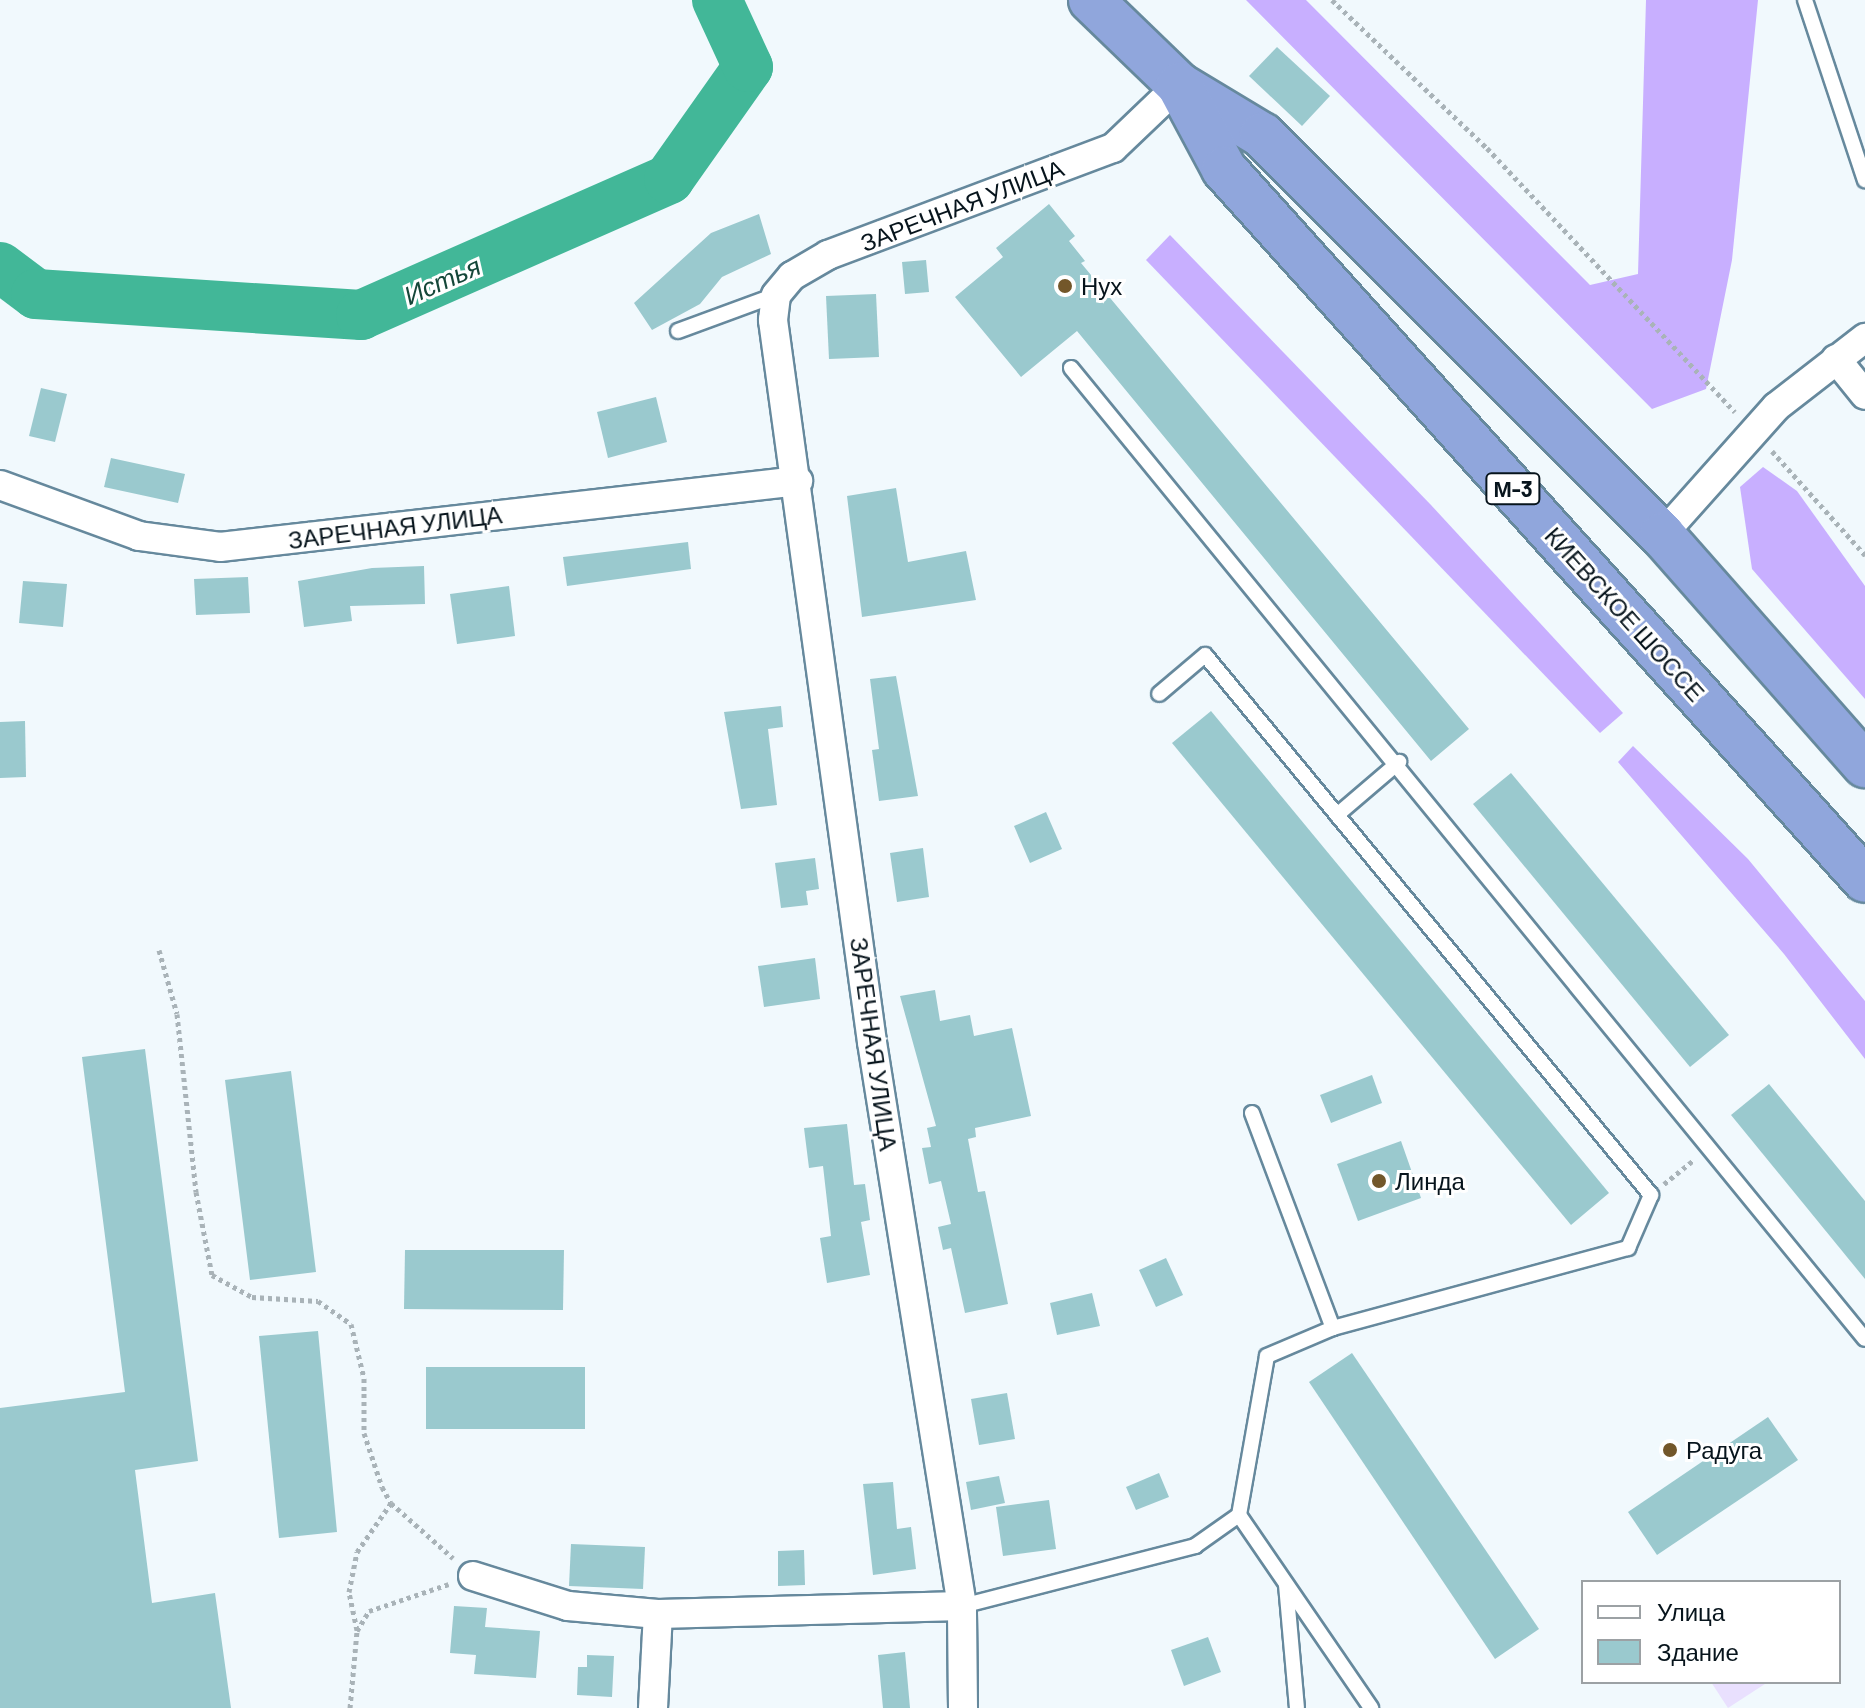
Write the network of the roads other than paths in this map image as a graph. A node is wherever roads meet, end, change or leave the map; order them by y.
1 (1091, 0) edge
2 (1805, 0) edge
3 (1179, 85) junction
4 (1865, 180) edge
5 (776, 295) junction
6 (678, 331) dead end
7 (1865, 338) edge
8 (1836, 359) junction
9 (1071, 368) dead end
10 (1865, 395) edge
11 (798, 481) junction
12 (0, 485) edge
13 (1662, 535) junction
14 (1159, 694) dead end
15 (1399, 762) junction
16 (1865, 765) edge
17 (1337, 815) junction
18 (1865, 880) edge
19 (1252, 1113) dead end
20 (1333, 1328) junction
21 (1865, 1339) edge
22 (1239, 1515) junction
23 (473, 1576) road end
24 (1286, 1581) junction
25 (962, 1606) junction
26 (658, 1614) junction
27 (653, 1708) edge
28 (963, 1708) edge
29 (1297, 1708) edge
30 (1371, 1708) edge

1 - 3 highway, КИЕВСКОЕ ШОССЕ / М-3
2 - 4 lane
3 - 5 street, ЗАРЕЧНАЯ УЛИЦА
3 - 13 highway, КИЕВСКОЕ ШОССЕ / М-3
3 - 18 highway, КИЕВСКОЕ ШОССЕ / М-3
5 - 6 lane
5 - 11 street, ЗАРЕЧНАЯ УЛИЦА
7 - 8 street
8 - 10 street
8 - 13 street
9 - 15 lane
11 - 12 street, ЗАРЕЧНАЯ УЛИЦА
11 - 25 street, ЗАРЕЧНАЯ УЛИЦА
13 - 16 highway, КИЕВСКОЕ ШОССЕ / М-3
14 - 17 lane
15 - 17 lane
15 - 21 lane
17 - 20 lane
19 - 20 lane
20 - 22 lane
22 - 24 lane
22 - 25 lane
23 - 26 street
24 - 29 lane
24 - 30 lane
25 - 26 street
25 - 28 street, ЗАРЕЧНАЯ УЛИЦА
26 - 27 street

